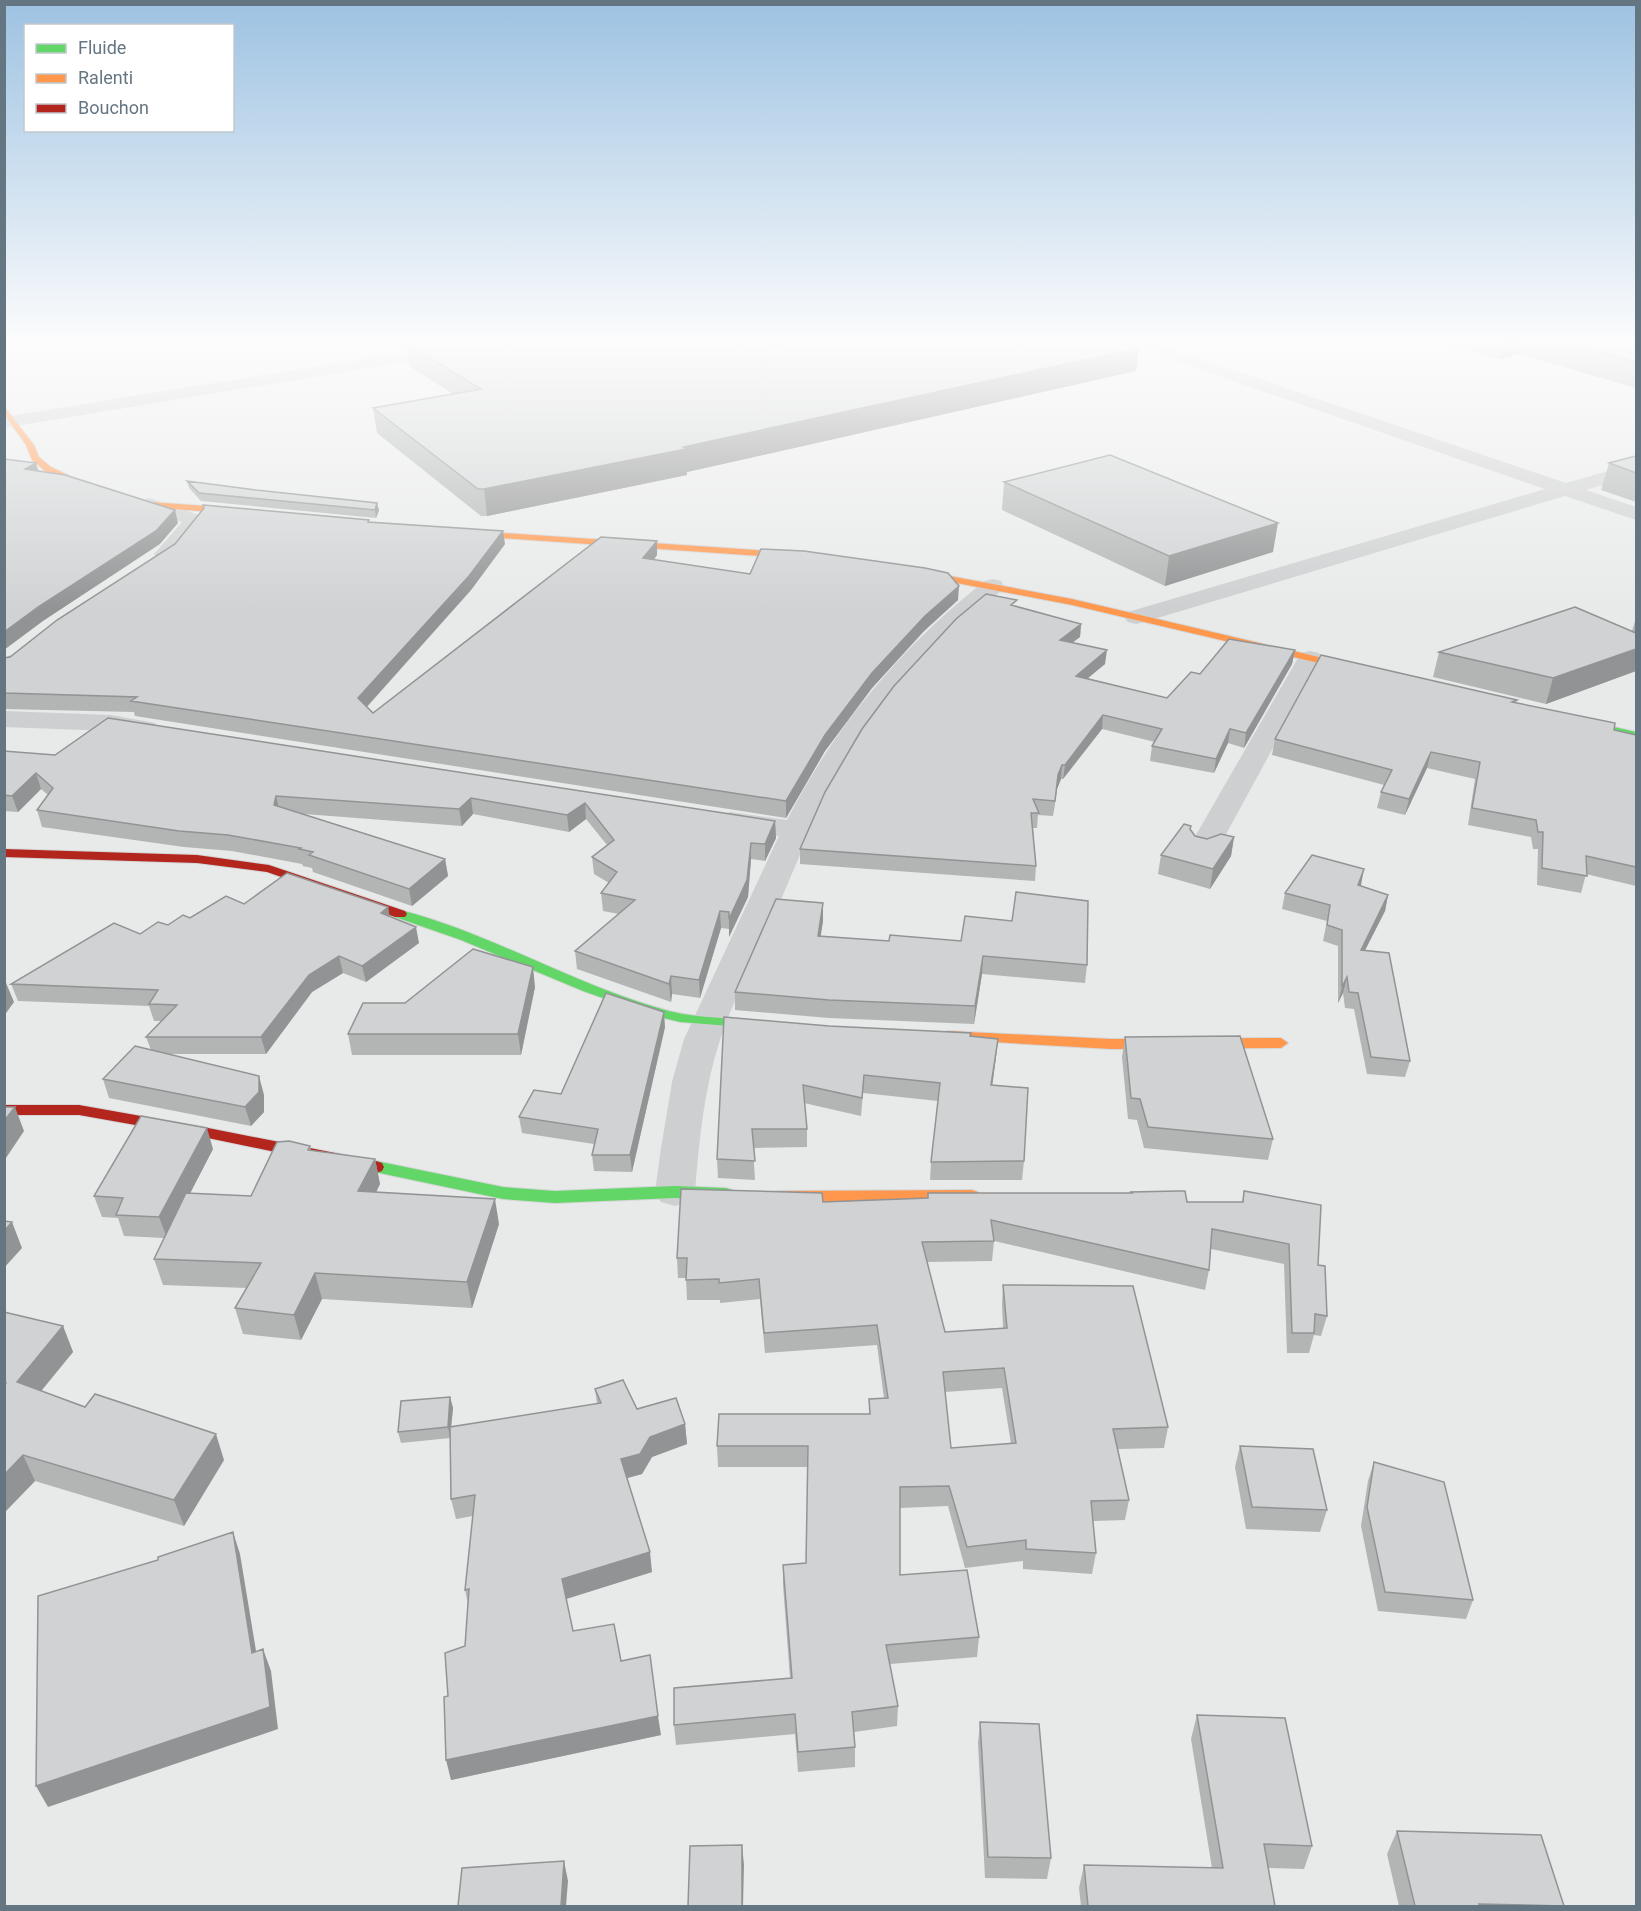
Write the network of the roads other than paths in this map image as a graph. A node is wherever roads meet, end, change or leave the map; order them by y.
1 (19, 431) edge
2 (1396, 431) edge
3 (1636, 469) edge
4 (1568, 490) junction
5 (149, 504) junction
6 (266, 514) edge
7 (1636, 514) edge
8 (441, 532) edge
9 (815, 558) edge
10 (150, 564) edge
11 (892, 568) edge
12 (993, 586) junction
13 (1136, 617) junction
14 (1310, 658) junction
15 (1380, 674) edge
16 (1555, 716) edge
17 (4, 719) edge
18 (166, 732) edge
19 (1636, 735) edge
20 (703, 817) edge
21 (797, 830) junction
22 (1204, 847) edge
23 (4, 853) edge
24 (710, 1020) junction
25 (782, 1027) edge
26 (936, 1035) edge
27 (1281, 1043) dead end
28 (4, 1110) edge
29 (675, 1192) junction
30 (742, 1195) edge
31 (987, 1196) edge
32 (765, 1197) edge

1 - 5 street
2 - 4 street
3 - 4 street
4 - 7 street
4 - 13 street
5 - 6 street
5 - 10 street
8 - 9 street
11 - 12 street
12 - 13 street
12 - 21 street
13 - 14 street
14 - 15 street
14 - 22 street
16 - 19 street
17 - 18 street
20 - 21 street
21 - 24 street
23 - 24 street
24 - 25 street
24 - 29 street
26 - 27 street
28 - 29 street
29 - 30 street
31 - 32 street

